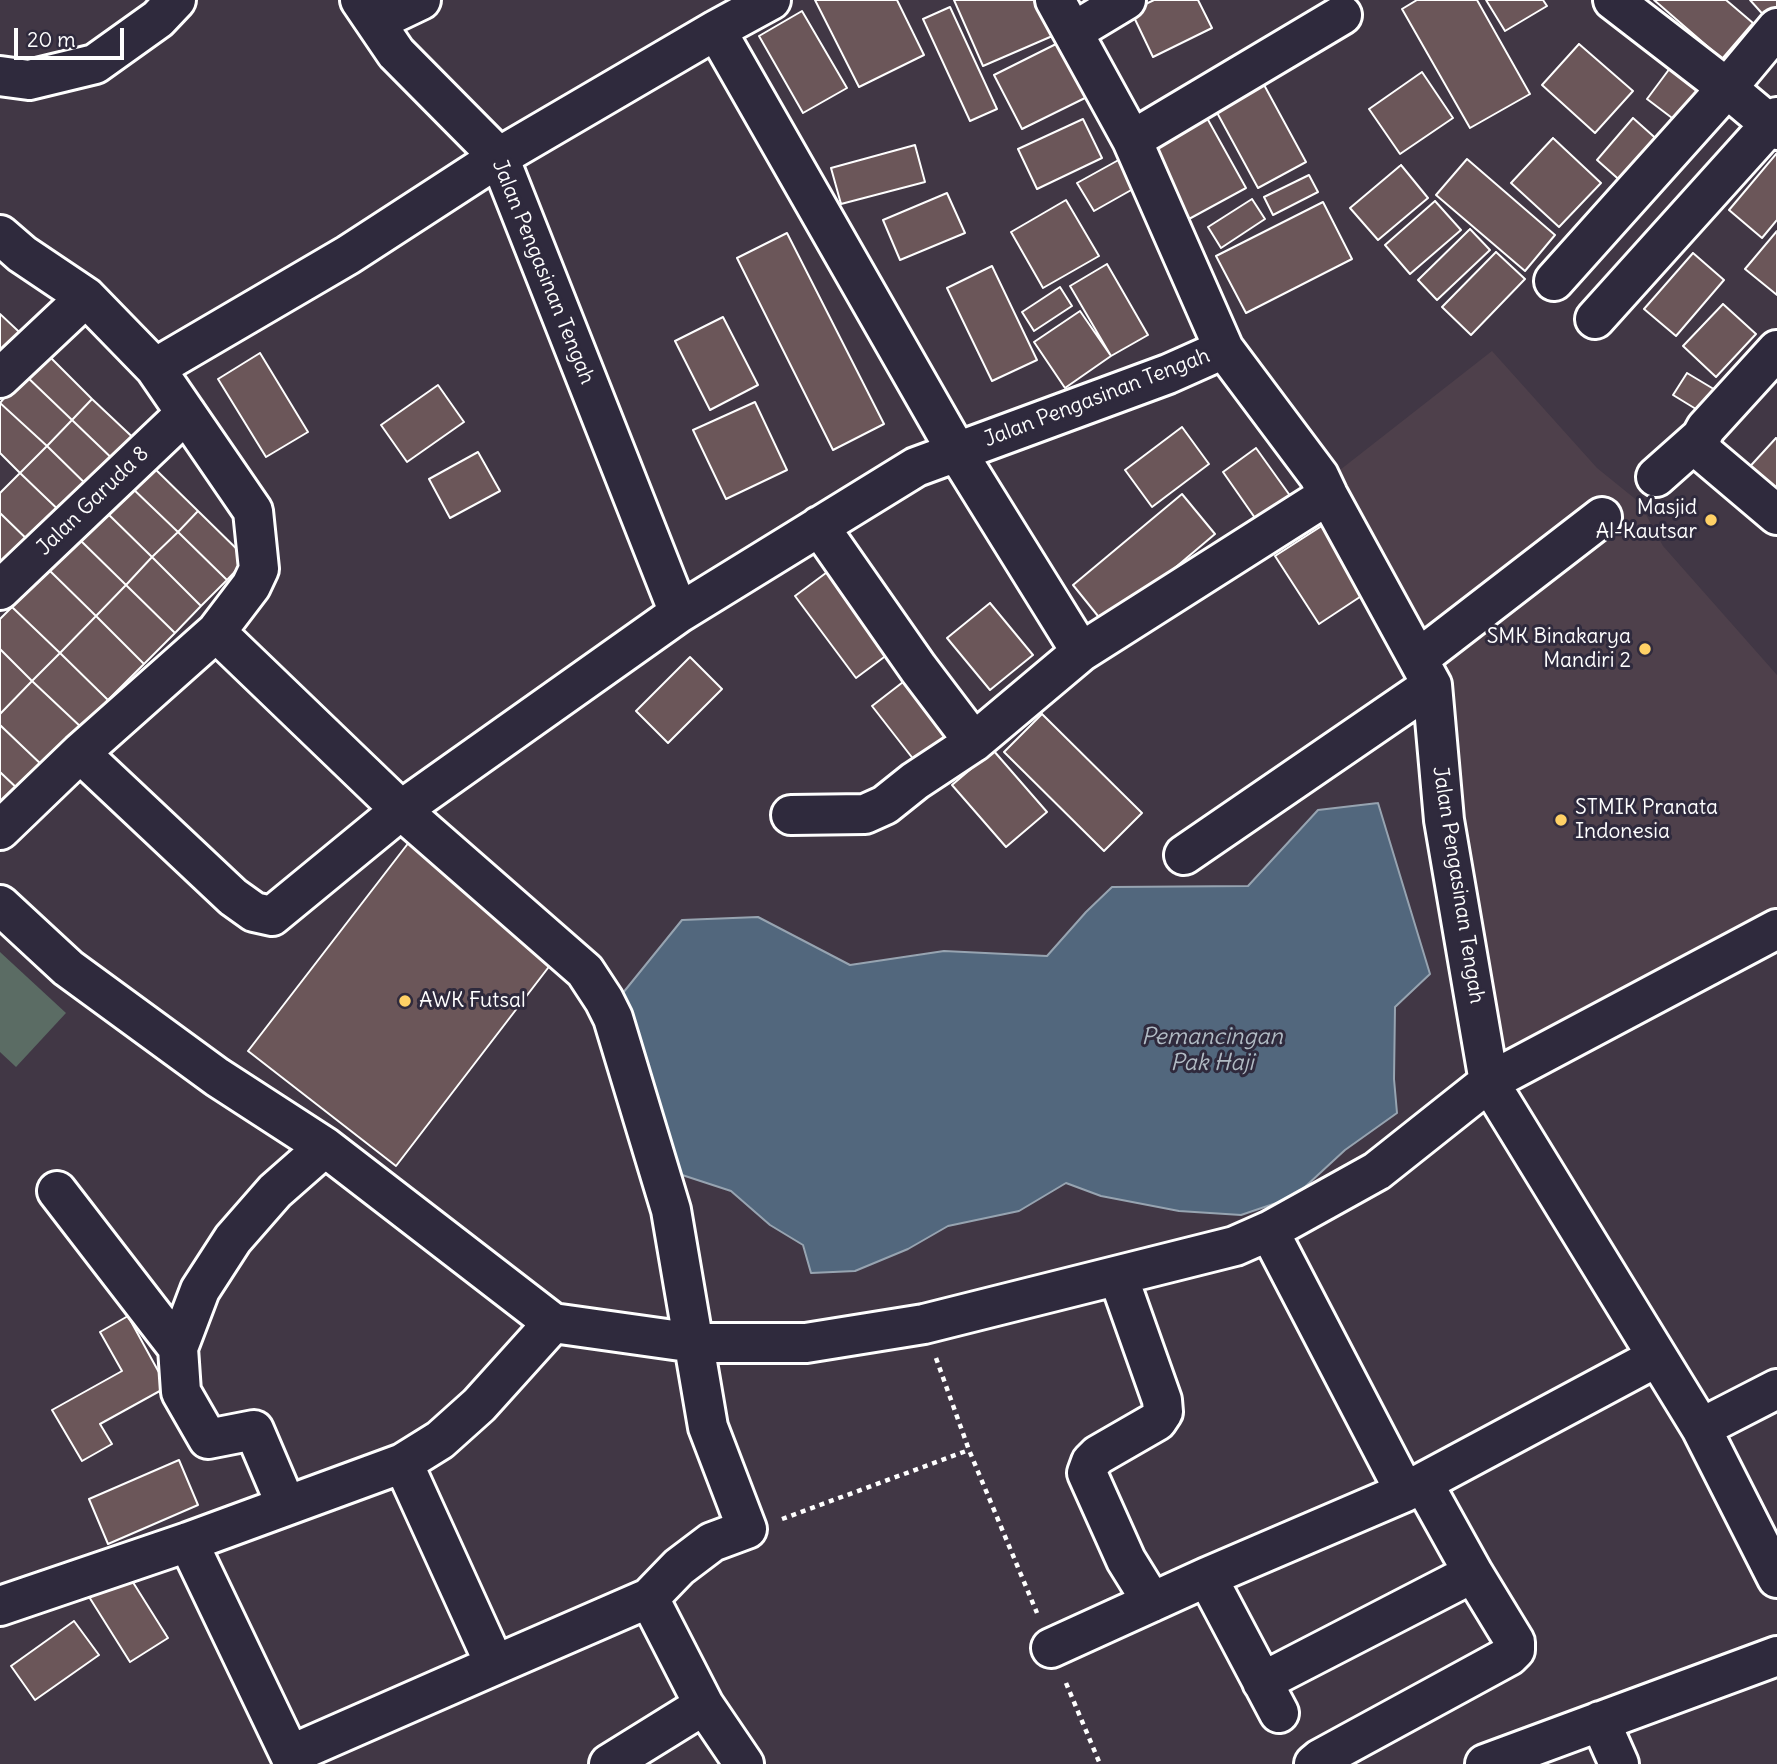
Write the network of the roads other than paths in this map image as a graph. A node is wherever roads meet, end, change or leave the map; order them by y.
1 (176, 0) edge
2 (421, 0) edge
3 (771, 0) edge
4 (1126, 0) edge
5 (1613, 0) edge
6 (368, 11) edge
7 (1342, 15) dead end
8 (1064, 16) edge
9 (1777, 28) edge
10 (716, 30) junction
11 (0, 76) edge
12 (1758, 112) edge
13 (1132, 140) junction
14 (499, 157) junction
15 (0, 235) edge
16 (1553, 281) dead end
17 (86, 297) junction
18 (1595, 319) dead end
19 (1224, 349) junction
20 (1777, 350) edge
21 (155, 368) junction
22 (0, 378) edge
23 (186, 413) junction
24 (1701, 437) junction
25 (957, 452) junction
26 (1656, 477) dead end
27 (1328, 495) junction
28 (1777, 515) edge
29 (1602, 517) dead end
30 (819, 526) junction
31 (0, 590) edge
32 (679, 613) junction
33 (216, 632) junction
34 (1082, 652) junction
35 (1425, 672) junction
36 (974, 742) junction
37 (80, 753) junction
38 (401, 810) junction
39 (791, 816) dead end
40 (0, 830) edge
41 (1184, 855) dead end
42 (0, 905) edge
43 (1777, 929) edge
44 (1489, 1082) junction
45 (325, 1146) junction
46 (57, 1191) dead end
47 (1269, 1231) junction
48 (1118, 1276) junction
49 (553, 1323) junction
50 (695, 1343) junction
51 (178, 1348) junction
52 (1657, 1357) junction
53 (1777, 1389) edge
54 (1701, 1428) junction
55 (403, 1463) junction
56 (1414, 1488) junction
57 (286, 1505) junction
58 (188, 1542) junction
59 (1473, 1573) junction
60 (1207, 1577) junction
61 (1777, 1578) edge
62 (649, 1598) junction
63 (1153, 1602) junction
64 (0, 1606) edge
65 (1051, 1648) road end
66 (1777, 1656) edge
67 (495, 1665) junction
68 (704, 1705) junction
69 (1600, 1721) junction
70 (293, 1760) edge
71 (609, 1764) edge
72 (744, 1764) edge
73 (1314, 1764) edge
74 (1485, 1764) edge
75 (1619, 1764) edge

1 - 11 street
2 - 6 street
3 - 10 street
4 - 8 street
5 - 12 street
6 - 14 street, Jalan Pengasinan Tengah
7 - 13 street
8 - 13 street
9 - 12 street
10 - 14 street
10 - 25 street
12 - 16 street
12 - 18 street
13 - 19 street
14 - 21 street
14 - 32 street, Jalan Pengasinan Tengah
15 - 17 street
17 - 21 street
17 - 22 street
19 - 25 street, Jalan Pengasinan Tengah
19 - 27 street, Jalan Pengasinan Tengah
20 - 24 street
21 - 23 street
23 - 31 street, Jalan Garuda 8
23 - 33 street
24 - 26 street
24 - 28 street
25 - 30 street, Jalan Pengasinan Tengah
25 - 34 street
27 - 34 street
27 - 35 street, Jalan Pengasinan Tengah
29 - 35 street
30 - 32 street, Jalan Pengasinan Tengah
30 - 36 street
32 - 38 street
33 - 37 street
33 - 38 street
34 - 36 street
35 - 41 street
35 - 44 street, Jalan Pengasinan Tengah
36 - 39 street
37 - 38 street
37 - 40 street
38 - 50 street
42 - 45 street
43 - 44 street
44 - 47 street
44 - 52 street, Jalan Pengasinan Tengah
45 - 49 street
45 - 51 street
46 - 51 street
47 - 48 street
47 - 56 street
48 - 50 street
48 - 63 street
49 - 50 street
49 - 55 street
50 - 62 street
51 - 57 street
52 - 54 street, Jalan Pengasinan Tengah
52 - 56 street
53 - 54 street
54 - 61 street, Jalan Pengasinan Tengah
55 - 57 street
55 - 67 street
56 - 59 street
56 - 60 street
57 - 58 street
58 - 64 street
58 - 70 street
59 - 60 street
59 - 73 street
60 - 63 street
62 - 67 street
62 - 68 street
63 - 65 street
66 - 69 street
67 - 70 street
68 - 71 street
68 - 72 street
69 - 74 street
69 - 75 street

